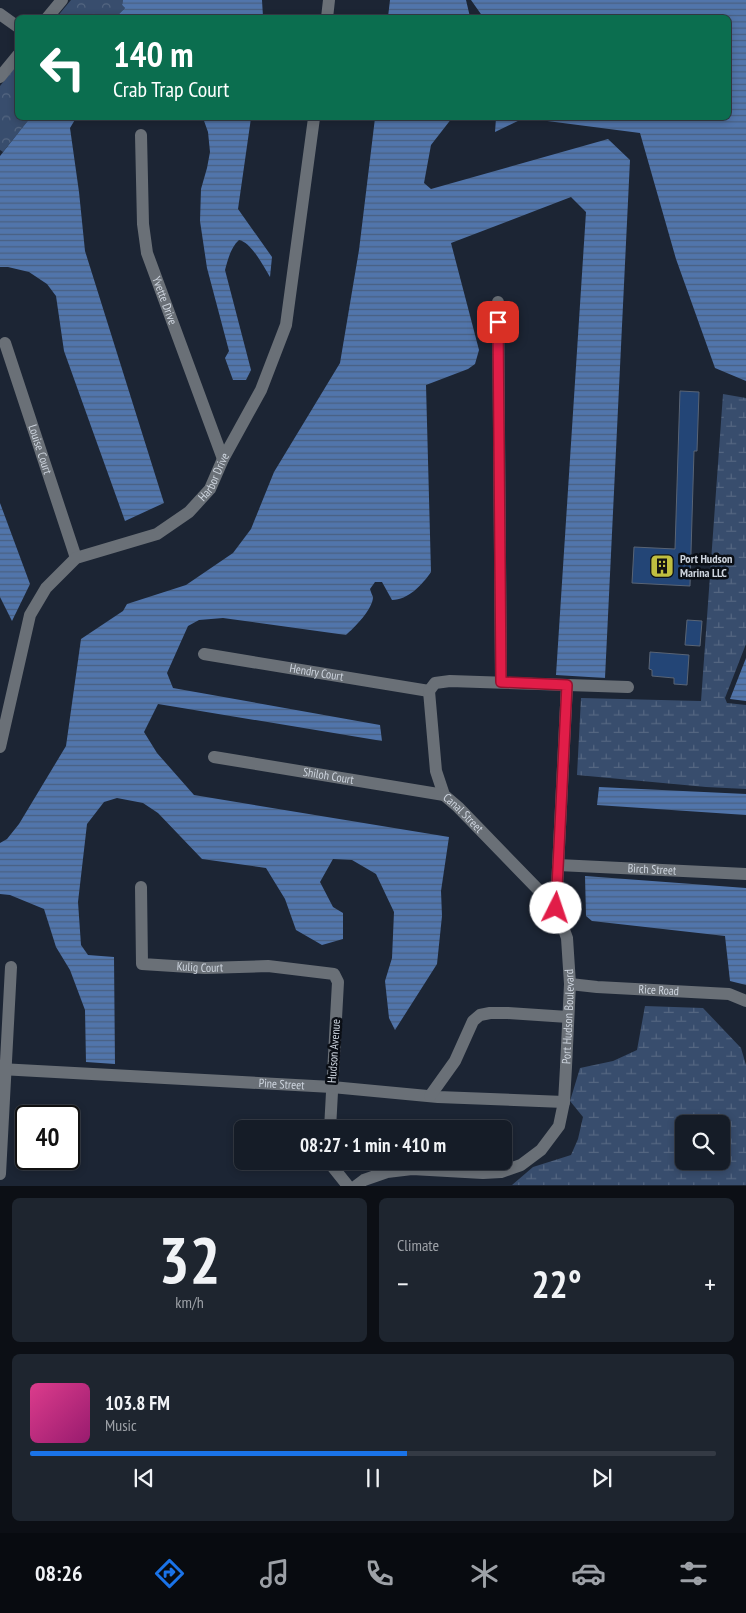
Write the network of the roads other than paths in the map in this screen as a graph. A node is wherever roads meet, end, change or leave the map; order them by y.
1 (62, 0) edge
2 (329, 0) edge
3 (0, 14) edge
4 (50, 15) edge
5 (327, 15) edge
6 (15, 25) edge
7 (15, 59) edge
8 (0, 77) edge
9 (314, 120) edge
10 (141, 135) dead end
11 (498, 302) dead end
12 (5, 343) dead end
13 (223, 459) junction
14 (76, 558) junction
15 (204, 654) dead end
16 (501, 682) junction
17 (567, 685) junction
18 (628, 687) dead end
19 (429, 691) junction
20 (2, 721) edge
21 (0, 747) edge
22 (214, 757) dead end
23 (444, 795) junction
24 (558, 865) junction
25 (746, 874) edge
26 (142, 887) dead end
27 (556, 908) junction
28 (11, 967) dead end
29 (334, 974) joint
30 (570, 984) junction
31 (746, 1001) edge
32 (568, 1017) junction
33 (3, 1069) edge
34 (332, 1087) junction
35 (430, 1096) junction
36 (564, 1102) junction
37 (330, 1120) edge
38 (335, 1170) edge
39 (0, 1174) edge
40 (348, 1186) edge
41 (356, 1186) edge

1 - 4 street
2 - 5 street
3 - 6 street
7 - 8 street
9 - 13 street, Harbor Drive
10 - 13 street, Yvette Drive
11 - 16 street
12 - 14 street, Louise Court
13 - 14 street, Harbor Drive
14 - 20 street, Harbor Drive
15 - 19 street, Hendry Court
16 - 17 street
16 - 19 street
17 - 18 street
17 - 24 street, Port Hudson Boulevard
19 - 23 street, Canal Street
20 - 21 street, Harbor Drive
22 - 23 street, Shiloh Court
23 - 27 street, Canal Street
24 - 25 street, Birch Street
24 - 27 street, Port Hudson Boulevard
26 - 29 street, Kulig Court
27 - 30 street, Port Hudson Boulevard
28 - 33 street
29 - 34 street, Hudson Avenue
30 - 31 street, Rice Road
30 - 32 street, Port Hudson Boulevard
32 - 35 street
32 - 36 street, Port Hudson Boulevard
33 - 34 street, Pine Street
33 - 39 street
34 - 35 street, Pine Street
34 - 37 street, Hudson Avenue
35 - 36 street, Pine Street
36 - 41 street, Port Hudson Boulevard
38 - 40 street

